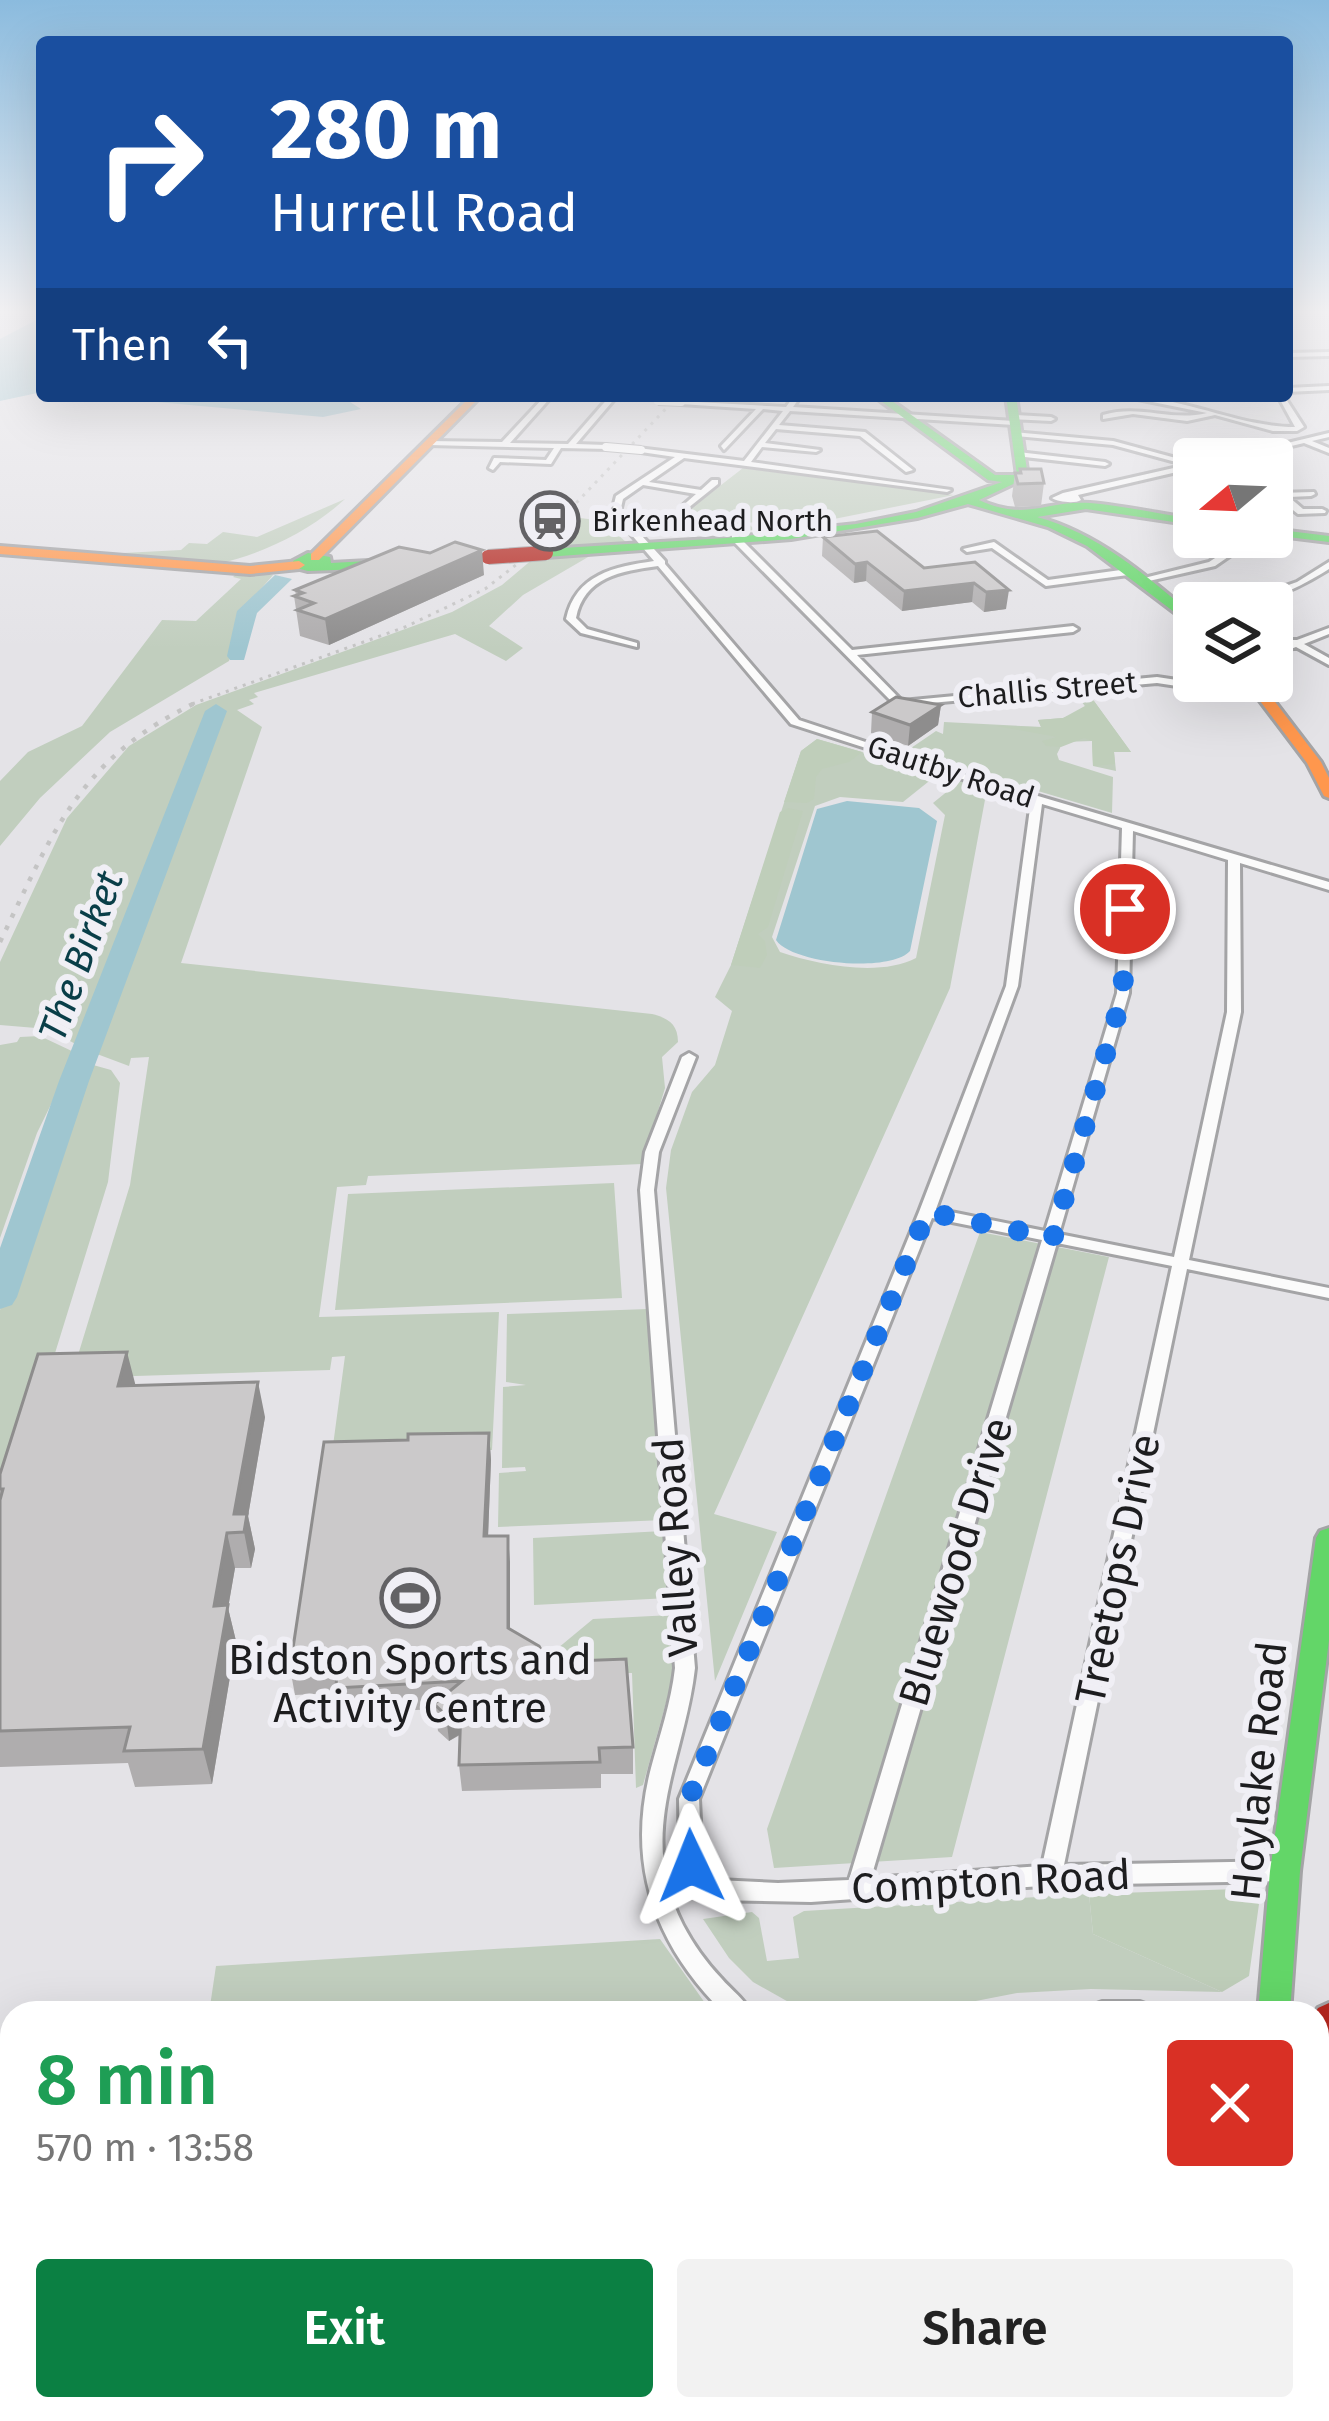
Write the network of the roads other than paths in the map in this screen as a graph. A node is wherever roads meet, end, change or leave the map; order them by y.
1 (449, 423) edge
2 (524, 423) edge
3 (587, 423) edge
4 (747, 423) edge
5 (781, 423) edge
6 (918, 423) edge
7 (918, 423) edge
8 (1046, 423) edge
9 (1206, 423) edge
10 (1251, 423) edge
11 (1298, 423) edge
12 (778, 427) junction
13 (1180, 431) dead end
14 (1329, 435) edge
15 (1306, 440) junction
16 (429, 443) junction
17 (1293, 443) edge
18 (504, 445) junction
19 (763, 445) junction
20 (564, 446) junction
21 (737, 446) dead end
22 (816, 450) dead end
23 (1329, 452) edge
24 (683, 455) junction
25 (1173, 459) edge
26 (746, 463) junction
27 (1106, 464) dead end
28 (493, 468) dead end
29 (909, 470) dead end
30 (990, 472) edge
31 (1173, 473) edge
32 (643, 482) junction
33 (715, 482) dead end
34 (699, 492) junction
35 (1310, 494) dead end
36 (1293, 495) edge
37 (1293, 506) edge
38 (1322, 511) dead end
39 (666, 518) dead end
40 (1052, 518) junction
41 (1173, 519) edge
42 (1293, 535) edge
43 (735, 538) junction
44 (1329, 539) edge
45 (967, 549) dead end
46 (0, 550) edge
47 (654, 554) junction
48 (479, 558) edge
49 (1221, 558) edge
50 (313, 562) junction
51 (413, 562) edge
52 (1329, 565) edge
53 (1134, 576) junction
54 (1293, 586) edge
55 (1173, 604) edge
56 (1073, 629) dead end
57 (1329, 631) edge
58 (1294, 642) joint
59 (634, 645) dead end
60 (853, 653) junction
61 (1329, 662) edge
62 (1173, 681) edge
63 (1270, 702) edge
64 (1322, 763) edge
65 (1329, 793) edge
66 (1037, 800) junction
67 (1128, 826) junction
68 (1234, 859) junction
69 (1329, 886) edge
70 (689, 1057) dead end
71 (927, 1212) junction
72 (1053, 1238) junction
73 (1184, 1263) junction
74 (1329, 1293) edge
75 (1329, 1538) edge
76 (1285, 1871) junction
77 (1051, 1874) junction
78 (858, 1887) junction
79 (728, 2001) edge
80 (1275, 2001) edge

1 - 16 main road
2 - 18 street
3 - 20 street
4 - 21 street
5 - 12 street
6 - 30 main road
7 - 30 street
8 - 30 street
9 - 13 street
10 - 11 street
12 - 19 street
12 - 29 street
14 - 15 street
15 - 17 street
15 - 23 street
16 - 18 street
16 - 50 main road
18 - 20 street
19 - 22 street
19 - 26 street
20 - 24 street, bridge
20 - 28 street
24 - 26 street
24 - 32 street
25 - 30 street
26 - 30 street
27 - 30 street
30 - 40 main road
30 - 43 main road
31 - 40 street
32 - 34 street
32 - 47 street, Gautby Road
33 - 34 street
34 - 39 street
35 - 36 street
37 - 38 street
40 - 41 main road
40 - 53 main road
42 - 44 main road
43 - 47 main road
43 - 60 street
45 - 53 street
46 - 50 main road
47 - 48 main road, bridge
47 - 59 street
47 - 66 street, Gautby Road
49 - 53 street
50 - 51 main road
52 - 54 street
53 - 55 main road
56 - 60 street
57 - 58 street
58 - 61 street
60 - 62 street, Challis Street
63 - 64 main road
64 - 65 main road
66 - 67 street, Gautby Road
66 - 71 street
67 - 68 street, Gautby Road
67 - 72 street, Bluewood Drive
68 - 69 street, Gautby Road
68 - 73 street, Treetops Drive
70 - 79 street, Valley Road
71 - 72 street
71 - 78 street, Compton Road
72 - 73 street
72 - 78 street, Bluewood Drive
73 - 74 street
73 - 77 street, Treetops Drive
75 - 76 main road, Hoylake Road
76 - 77 street, Compton Road
76 - 80 main road, Hoylake Road
77 - 78 street, Compton Road

